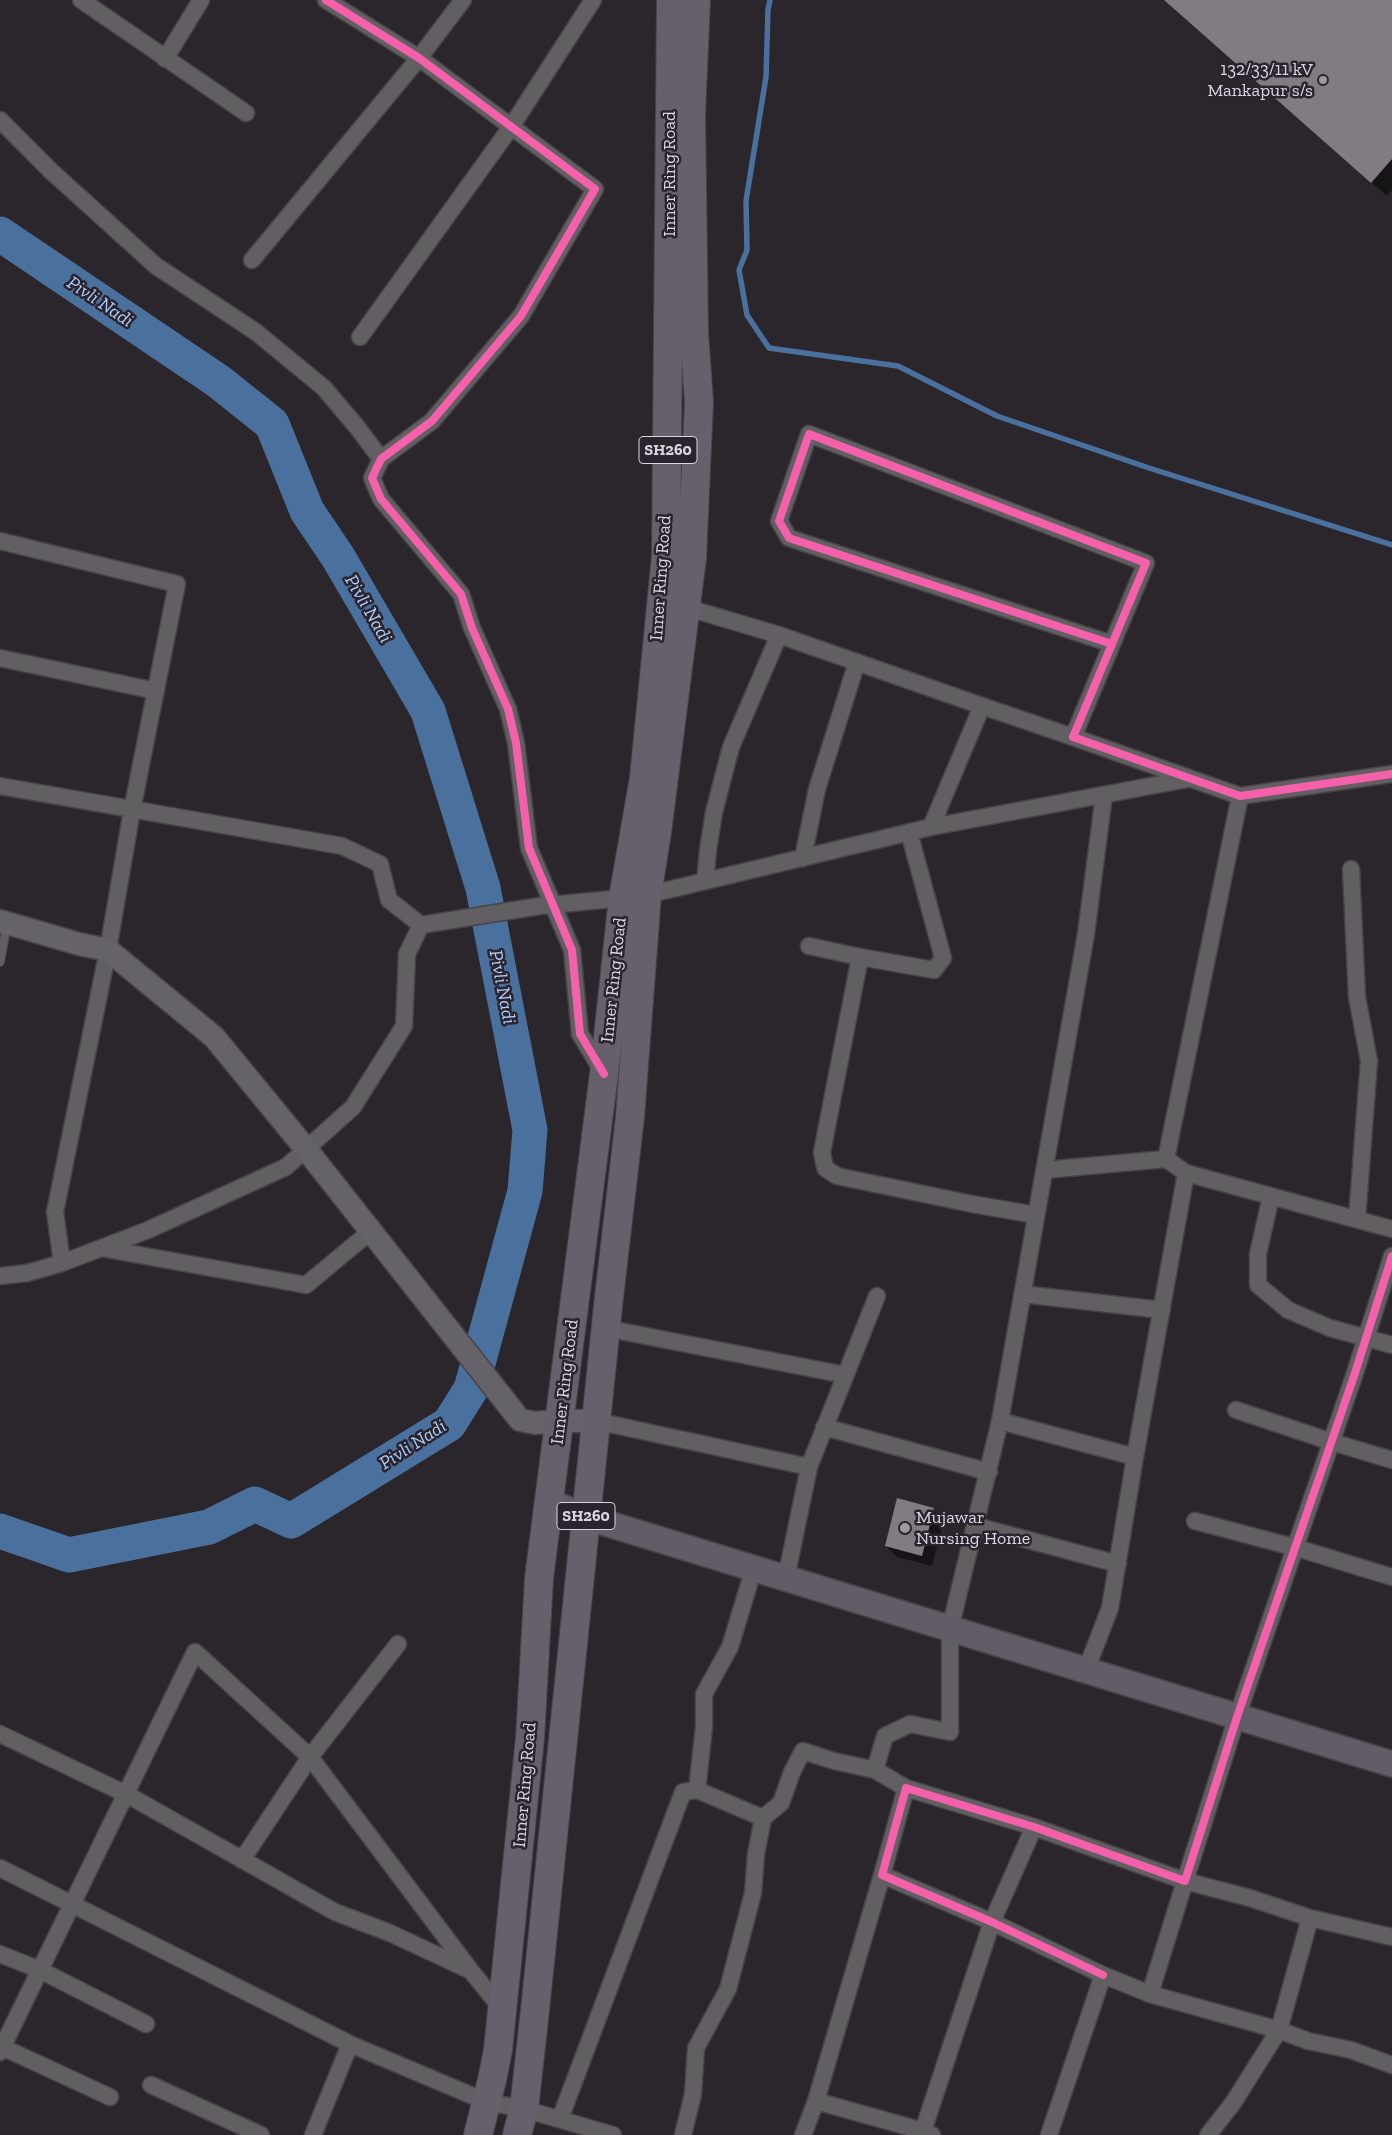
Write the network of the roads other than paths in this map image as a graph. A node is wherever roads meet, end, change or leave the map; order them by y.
1 (81, 0) edge
2 (201, 0) edge
3 (326, 0) edge
4 (463, 0) edge
5 (593, 0) edge
6 (671, 0) edge
7 (696, 0) edge
8 (419, 58) junction
9 (165, 59) junction
10 (246, 113) dead end
11 (0, 120) edge
12 (511, 126) junction
13 (252, 260) dead end
14 (360, 338) dead end
15 (381, 459) junction
16 (0, 540) edge
17 (674, 604) junction
18 (779, 635) junction
19 (1112, 644) junction
20 (0, 658) edge
21 (857, 662) junction
22 (156, 690) junction
23 (982, 706) junction
24 (1073, 737) junction
25 (1392, 774) edge
26 (1191, 779) junction
27 (0, 786) edge
28 (1104, 795) junction
29 (1240, 796) junction
30 (132, 810) junction
31 (931, 827) junction
32 (909, 832) junction
33 (803, 858) junction
34 (1351, 869) dead end
35 (706, 881) junction
36 (635, 896) junction
37 (547, 905) junction
38 (421, 925) junction
39 (3, 929) edge
40 (809, 946) dead end
41 (108, 950) junction
42 (860, 957) junction
43 (0, 962) edge
44 (604, 1074) junction
45 (306, 1149) junction
46 (1166, 1159) junction
47 (1044, 1170) junction
48 (1186, 1173) junction
49 (1271, 1196) junction
50 (1036, 1214) junction
51 (1357, 1219) junction
52 (1392, 1229) edge
53 (371, 1231) junction
54 (99, 1248) junction
55 (1392, 1256) edge
56 (62, 1263) junction
57 (0, 1276) edge
58 (1022, 1294) junction
59 (877, 1296) dead end
60 (1162, 1310) junction
61 (605, 1328) junction
62 (1366, 1337) junction
63 (1392, 1345) edge
64 (845, 1375) junction
65 (1236, 1410) dead end
66 (560, 1420) junction
67 (596, 1421) junction
68 (1000, 1421) junction
69 (824, 1427) junction
70 (1332, 1442) junction
71 (1135, 1457) junction
72 (1392, 1460) edge
73 (808, 1467) junction
74 (989, 1472) junction
75 (550, 1502) junction
76 (586, 1517) junction
77 (1195, 1521) dead end
78 (976, 1526) junction
79 (1297, 1548) junction
80 (1118, 1564) junction
81 (754, 1568) junction
82 (1392, 1577) edge
83 (786, 1578) junction
84 (950, 1629) junction
85 (398, 1644) dead end
86 (1086, 1670) junction
87 (1238, 1717) junction
88 (0, 1734) edge
89 (310, 1757) junction
90 (1392, 1764) edge
91 (876, 1770) junction
92 (906, 1788) junction
93 (697, 1790) junction
94 (126, 1794) junction
95 (762, 1818) junction
96 (1034, 1827) junction
97 (242, 1860) junction
98 (0, 1868) edge
99 (882, 1876) junction
100 (1185, 1881) junction
101 (72, 1904) junction
102 (1310, 1918) junction
103 (992, 1922) junction
104 (1392, 1937) edge
105 (0, 1954) edge
106 (40, 1970) junction
107 (471, 1971) junction
108 (1104, 1975) junction
109 (1150, 1994) junction
110 (502, 2009) junction
111 (146, 2024) dead end
112 (1278, 2030) junction
113 (350, 2044) junction
114 (1, 2049) edge
115 (1392, 2065) edge
116 (150, 2085) dead end
117 (110, 2097) dead end
118 (816, 2101) junction
119 (487, 2102) junction
120 (524, 2109) junction
121 (560, 2119) junction
122 (928, 2133) edge
123 (261, 2135) edge
124 (313, 2135) edge
125 (478, 2135) edge
126 (517, 2135) edge
127 (613, 2135) edge
128 (682, 2135) edge
129 (803, 2135) edge
130 (1049, 2135) edge
131 (1208, 2135) edge

1 - 9 street
2 - 9 street
3 - 8 street
4 - 8 street
5 - 12 street
6 - 17 highway, Inner Ring Road / SH260
7 - 17 highway, Inner Ring Road / SH260
8 - 12 street
8 - 13 street
9 - 10 street
11 - 15 street
12 - 14 street
12 - 15 street
15 - 37 street
16 - 22 street
17 - 18 street
17 - 36 highway, Inner Ring Road / SH260
18 - 21 street
18 - 35 street
19 - 19 street
19 - 24 street
20 - 22 street
21 - 23 street
21 - 33 street
22 - 30 street
23 - 24 street
23 - 31 street
24 - 26 street
25 - 29 street
26 - 28 street
26 - 29 street
27 - 30 street
28 - 31 street
28 - 47 street
29 - 46 street
30 - 38 street
30 - 41 street
31 - 32 street
32 - 33 street
32 - 42 street
33 - 35 street
34 - 51 street
35 - 36 street
36 - 37 street
36 - 44 highway, Inner Ring Road / SH260
36 - 61 highway, Inner Ring Road / SH260
37 - 38 street
37 - 44 street
38 - 45 street
39 - 41 street
39 - 43 lane
40 - 42 street
41 - 45 street
41 - 56 street
42 - 50 street
44 - 66 highway, Inner Ring Road / SH260
45 - 53 street
45 - 54 street
46 - 47 street
46 - 48 street
47 - 50 street
48 - 49 street
48 - 60 street
49 - 51 street
49 - 62 street
50 - 58 street
51 - 52 street
53 - 54 street
53 - 66 street
54 - 56 street
55 - 62 street
56 - 57 street
58 - 60 street
58 - 68 street
59 - 64 street
60 - 71 street
61 - 64 street
61 - 67 highway, Inner Ring Road / SH260
62 - 63 street
62 - 70 street
64 - 69 street
65 - 70 street
66 - 67 street
66 - 75 highway, Inner Ring Road / SH260
67 - 73 street
67 - 76 highway, Inner Ring Road / SH260
68 - 71 street
68 - 74 street
69 - 73 street
69 - 74 street
70 - 72 street
70 - 79 street
71 - 80 street
73 - 83 street
74 - 78 street
75 - 76 main road
75 - 110 highway, Inner Ring Road / SH260
76 - 81 main road
76 - 120 highway, Inner Ring Road / SH260
77 - 79 street
78 - 80 street
78 - 84 street
79 - 82 street
79 - 87 street
80 - 86 street
81 - 83 main road
81 - 93 street
83 - 84 main road
84 - 86 main road
84 - 91 street
85 - 89 street
86 - 87 main road
87 - 90 main road
87 - 100 street
88 - 94 street
89 - 94 street
89 - 97 street
89 - 107 street
91 - 92 street
91 - 95 street
92 - 96 street
92 - 99 street
93 - 95 street
93 - 121 street
94 - 97 street
94 - 101 street
95 - 128 street
96 - 100 street
96 - 103 street
97 - 107 street
98 - 101 street
99 - 103 street
99 - 118 street
100 - 102 street
100 - 109 street
101 - 106 street
101 - 113 street
102 - 104 street
102 - 112 street
103 - 108 street
103 - 122 street
105 - 106 street
106 - 111 street
106 - 114 street
107 - 110 street
108 - 109 street
108 - 130 street
109 - 112 street
110 - 119 highway, Inner Ring Road / SH260
112 - 115 street
112 - 131 street
113 - 119 street
113 - 124 street
114 - 117 street
116 - 123 street
118 - 122 street
118 - 129 street
119 - 120 street
119 - 125 highway, Inner Ring Road / SH260
120 - 121 street
120 - 126 highway, Inner Ring Road / SH260
121 - 127 street

